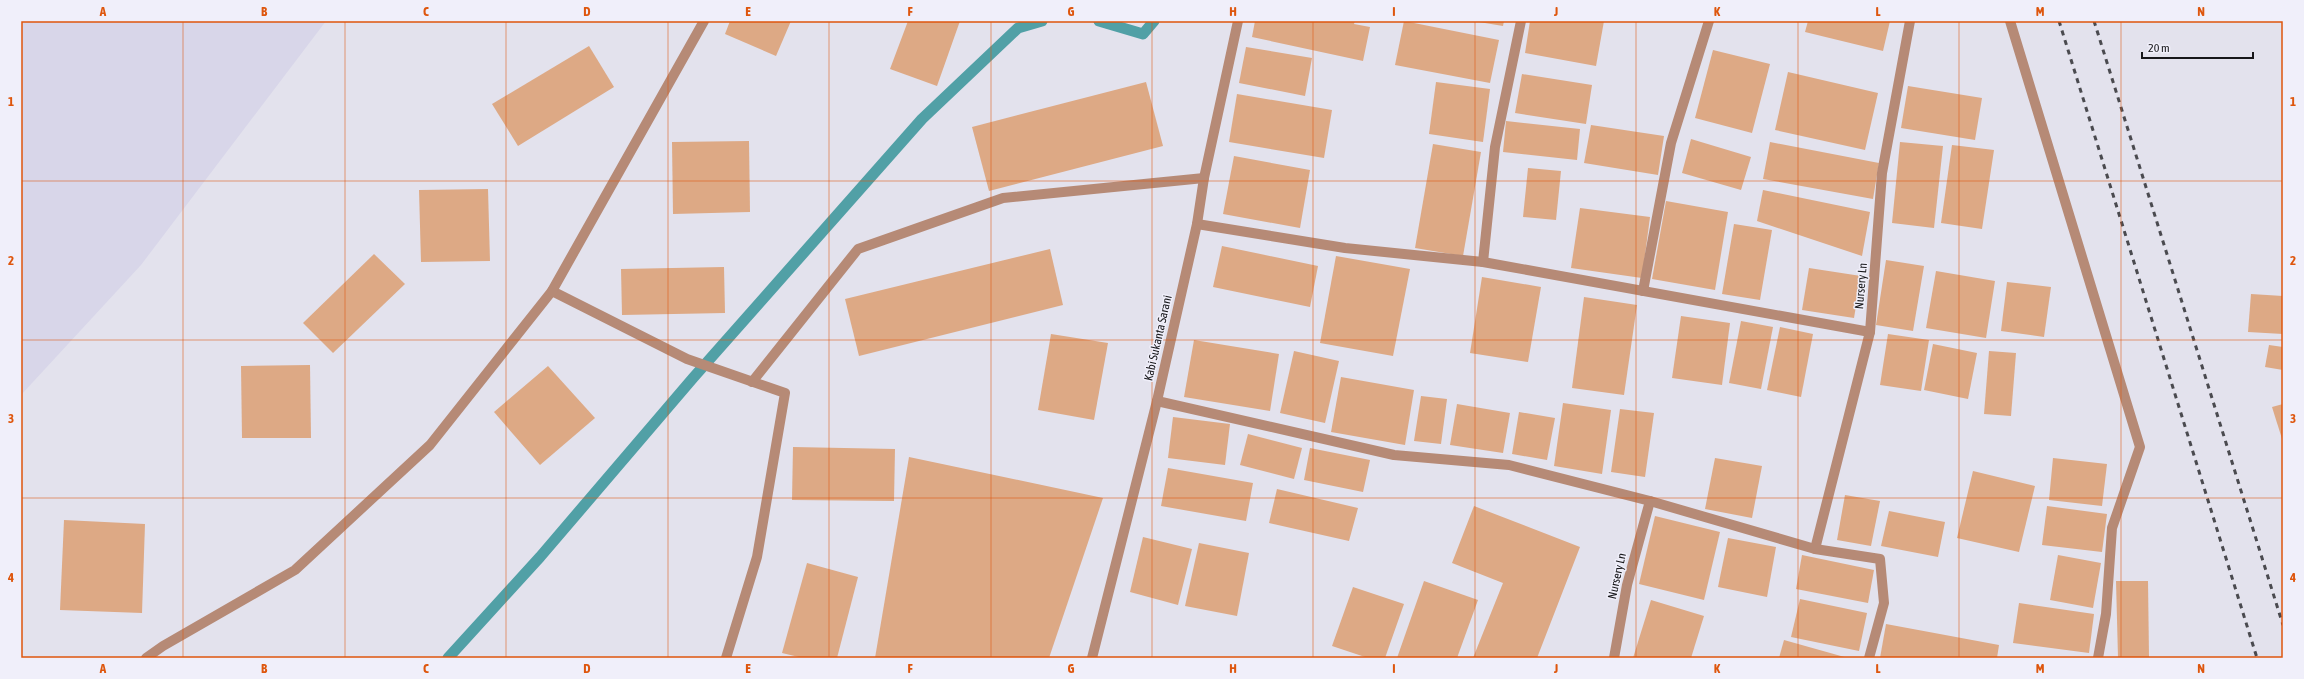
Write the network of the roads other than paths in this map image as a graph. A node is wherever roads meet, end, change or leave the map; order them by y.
1 (704, 21) edge
2 (1238, 21) edge
3 (1521, 21) edge
4 (1709, 21) edge
5 (1910, 21) edge
6 (2010, 21) edge
7 (1204, 178) junction
8 (1197, 224) junction
9 (1483, 262) junction
10 (552, 291) junction
11 (1643, 291) junction
12 (1870, 332) junction
13 (752, 382) junction
14 (1157, 401) junction
15 (1650, 501) junction
16 (1814, 549) junction
17 (146, 658) edge
18 (726, 658) edge
19 (1092, 658) edge
20 (1614, 658) edge
21 (1869, 658) edge
22 (2098, 658) edge

1 - 10 street
2 - 7 street, Kabi Sukanta Sarani
3 - 9 street
4 - 11 street
5 - 12 street, Nursery Ln
6 - 22 street
7 - 8 street, Kabi Sukanta Sarani
7 - 13 street
8 - 9 street
8 - 14 street, Kabi Sukanta Sarani
9 - 11 street
10 - 13 street
10 - 17 street
11 - 12 street
12 - 16 street, Nursery Ln
13 - 18 street
14 - 15 street
14 - 19 street, Kabi Sukanta Sarani
15 - 16 street
15 - 20 street, Nursery Ln
16 - 21 street

